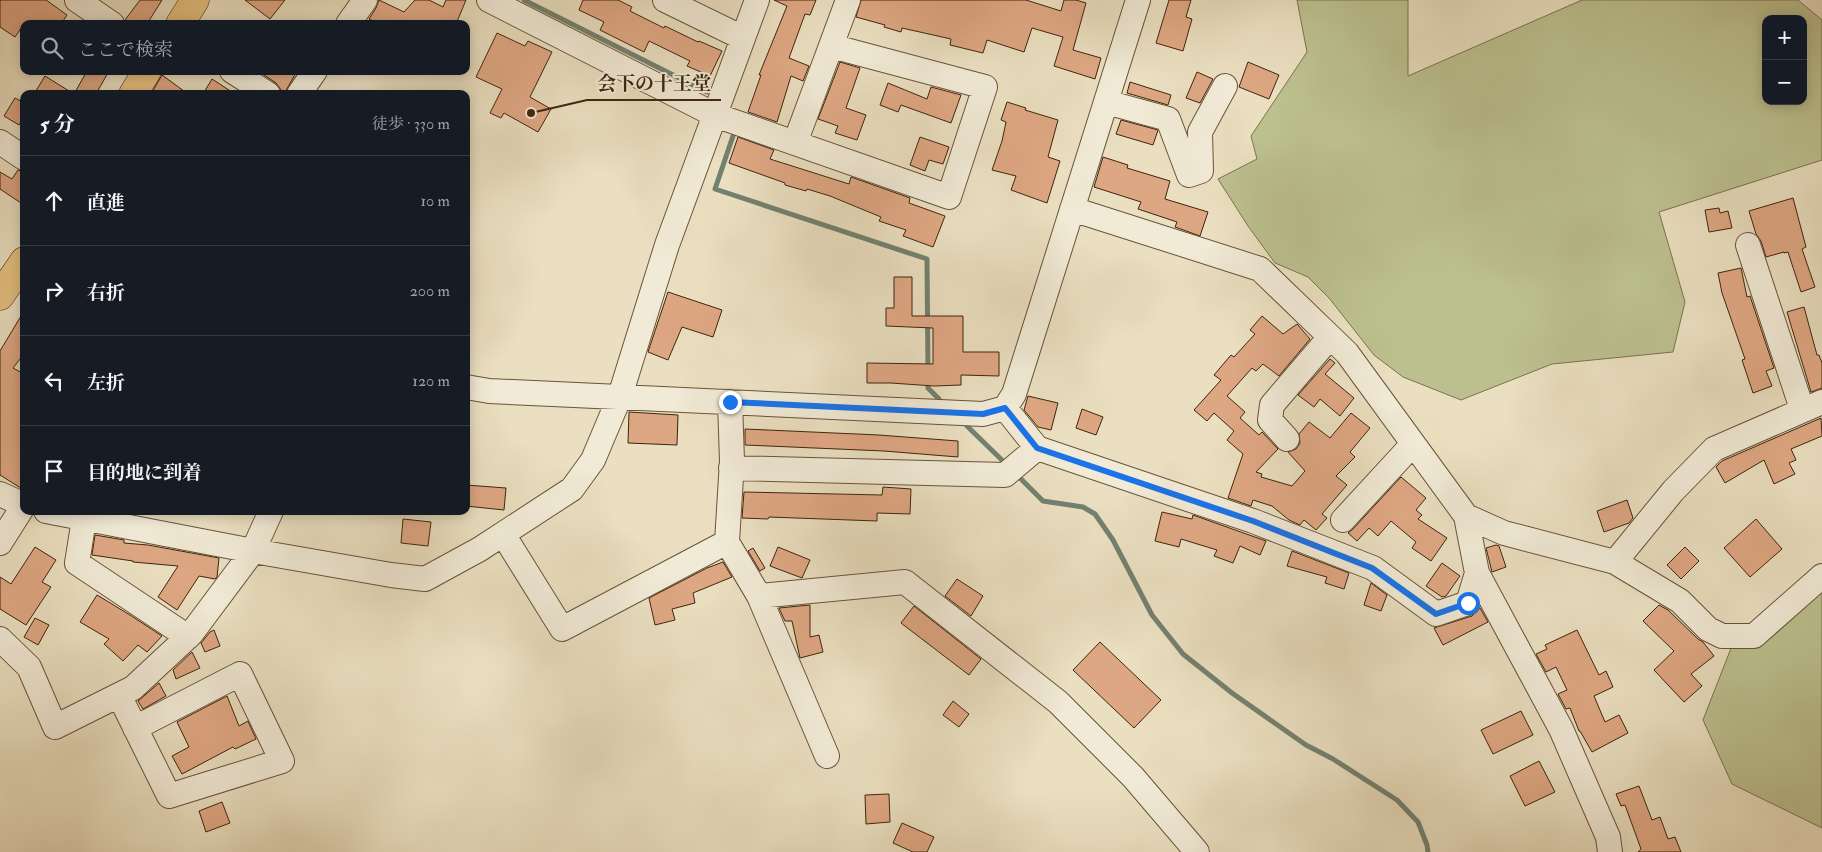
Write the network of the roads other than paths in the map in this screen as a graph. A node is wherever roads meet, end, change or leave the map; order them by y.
1 (77, 0) edge
2 (196, 0) edge
3 (365, 0) edge
4 (489, 0) edge
5 (665, 0) edge
6 (757, 0) edge
7 (848, 0) edge
8 (1138, 0) edge
9 (106, 20) edge
10 (183, 20) edge
11 (351, 20) edge
12 (743, 38) junction
13 (831, 46) junction
14 (145, 75) edge
15 (238, 75) edge
16 (312, 75) edge
17 (1225, 86) dead end
18 (135, 90) edge
19 (262, 90) edge
20 (302, 90) edge
21 (1106, 102) junction
22 (715, 115) junction
23 (0, 142) edge
24 (795, 143) junction
25 (20, 155) edge
26 (1072, 209) junction
27 (1748, 245) dead end
28 (20, 267) edge
29 (0, 296) edge
30 (1330, 337) junction
31 (470, 388) edge
32 (620, 396) junction
33 (730, 402) junction
34 (1812, 405) edge
35 (1005, 408) junction
36 (1287, 439) dead end
37 (1413, 444) junction
38 (1037, 448) junction
39 (731, 468) junction
40 (0, 494) edge
41 (20, 503) edge
42 (20, 511) edge
43 (65, 515) edge
44 (269, 515) edge
45 (1466, 516) junction
46 (84, 519) junction
47 (1343, 520) dead end
48 (503, 534) junction
49 (0, 542) edge
50 (727, 542) junction
51 (253, 552) junction
52 (1615, 562) junction
53 (1477, 573) junction
54 (1822, 576) edge
55 (759, 596) junction
56 (188, 637) junction
57 (0, 639) edge
58 (118, 695) junction
59 (135, 728) junction
60 (828, 756) dead end
61 (1197, 852) edge
62 (1610, 852) edge

1 - 9 street
2 - 10 main road
3 - 11 street
4 - 22 street
5 - 12 street
6 - 12 street
7 - 13 street
8 - 21 street
12 - 22 street
13 - 24 street
13 - 24 street
14 - 18 main road
15 - 19 street
16 - 20 street
17 - 21 street
21 - 26 street
22 - 24 street
22 - 32 street
23 - 25 street
26 - 30 street
26 - 35 street
27 - 34 street
28 - 29 main road
30 - 36 street
30 - 37 street
31 - 32 street
32 - 33 street
32 - 48 street
33 - 35 street
33 - 39 street
34 - 52 street
35 - 38 street
37 - 45 street
37 - 47 street
38 - 39 street
38 - 53 street
39 - 50 street
40 - 41 street
42 - 49 street
43 - 46 street
44 - 51 street
45 - 52 street
45 - 53 street
46 - 51 street
46 - 56 street
48 - 50 street
48 - 51 street
50 - 55 street
51 - 56 street
52 - 54 street
53 - 62 street
55 - 60 street
55 - 61 street
56 - 58 street
57 - 58 street
58 - 59 street
59 - 59 street

